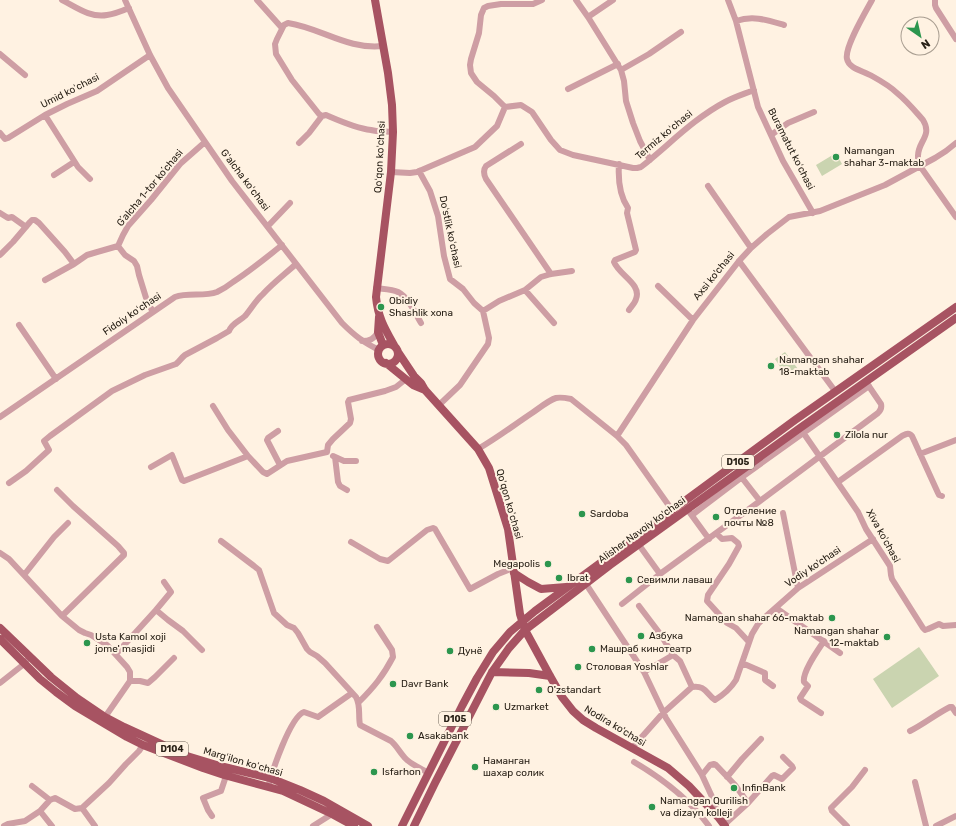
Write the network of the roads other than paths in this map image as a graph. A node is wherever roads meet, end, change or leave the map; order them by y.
1 (62, 0) edge
2 (125, 0) edge
3 (257, 0) edge
4 (375, 0) edge
5 (542, 0) edge
6 (576, 0) edge
7 (613, 0) edge
8 (728, 0) edge
9 (872, 0) edge
10 (935, 0) edge
11 (501, 2) edge
12 (129, 8) junction
13 (588, 17) junction
14 (736, 21) junction
15 (784, 25) dead end
16 (282, 28) junction
17 (681, 32) dead end
18 (956, 39) edge
19 (383, 46) junction
20 (0, 54) edge
21 (150, 55) junction
22 (620, 67) junction
23 (25, 75) dead end
24 (568, 89) dead end
25 (754, 90) junction
26 (505, 107) junction
27 (814, 112) dead end
28 (45, 115) junction
29 (322, 116) junction
30 (393, 132) junction
31 (0, 133) edge
32 (771, 135) junction
33 (205, 142) junction
34 (956, 143) edge
35 (299, 144) dead end
36 (521, 144) dead end
37 (650, 160) junction
38 (74, 162) junction
39 (619, 164) junction
40 (920, 166) junction
41 (419, 171) junction
42 (391, 172) junction
43 (54, 175) dead end
44 (90, 179) dead end
45 (708, 186) dead end
46 (290, 203) dead end
47 (0, 213) edge
48 (813, 213) junction
49 (956, 217) edge
50 (26, 226) junction
51 (268, 226) junction
52 (282, 245) junction
53 (118, 246) junction
54 (751, 248) junction
55 (0, 255) edge
56 (739, 261) junction
57 (74, 264) junction
58 (296, 264) junction
59 (572, 271) dead end
60 (551, 274) junction
61 (45, 280) dead end
62 (658, 286) dead end
63 (376, 288) junction
64 (525, 290) junction
65 (956, 307) edge
66 (629, 310) dead end
67 (483, 311) junction
68 (153, 312) junction
69 (379, 316) junction
70 (956, 318) edge
71 (693, 320) junction
72 (421, 323) dead end
73 (554, 323) dead end
74 (19, 325) dead end
75 (378, 332) junction
76 (362, 341) junction
77 (381, 348) junction
78 (396, 349) junction
79 (386, 363) junction
80 (56, 379) junction
81 (406, 379) junction
82 (867, 384) junction
83 (425, 390) junction
84 (835, 391) junction
85 (439, 405) junction
86 (213, 406) dead end
87 (0, 417) edge
88 (802, 430) junction
89 (278, 431) dead end
90 (618, 436) junction
91 (956, 440) edge
92 (478, 449) junction
93 (327, 452) junction
94 (920, 454) junction
95 (248, 456) junction
96 (820, 456) junction
97 (335, 457) junction
98 (356, 461) dead end
99 (280, 465) junction
100 (151, 467) dead end
101 (740, 475) junction
102 (838, 482) junction
103 (9, 483) dead end
104 (57, 490) dead end
105 (347, 490) dead end
106 (942, 496) dead end
107 (760, 501) junction
108 (672, 510) junction
109 (690, 512) junction
110 (784, 513) dead end
111 (68, 524) dead end
112 (716, 534) junction
113 (709, 539) junction
114 (873, 539) junction
115 (221, 541) dead end
116 (351, 542) dead end
117 (639, 545) junction
118 (0, 554) edge
119 (514, 570) junction
120 (660, 574) junction
121 (24, 575) junction
122 (164, 582) dead end
123 (586, 584) junction
124 (567, 587) junction
125 (798, 588) junction
126 (622, 604) dead end
127 (639, 606) dead end
128 (776, 608) junction
129 (156, 610) junction
130 (62, 616) junction
131 (522, 621) junction
132 (956, 625) edge
133 (376, 627) dead end
134 (0, 628) edge
135 (525, 630) junction
136 (0, 639) edge
137 (824, 641) junction
138 (749, 642) junction
139 (202, 650) dead end
140 (840, 653) dead end
141 (116, 654) junction
142 (673, 655) junction
143 (174, 658) dead end
144 (27, 661) junction
145 (742, 663) junction
146 (492, 672) junction
147 (644, 672) junction
148 (550, 676) junction
149 (130, 682) junction
150 (0, 683) edge
151 (773, 686) dead end
152 (692, 687) junction
153 (352, 693) junction
154 (359, 702) junction
155 (956, 712) edge
156 (663, 713) junction
157 (821, 713) dead end
158 (105, 717) junction
159 (910, 731) dead end
160 (761, 739) dead end
161 (143, 745) junction
162 (632, 748) junction
163 (784, 757) dead end
164 (634, 762) dead end
165 (865, 770) dead end
166 (428, 772) junction
167 (702, 775) junction
168 (226, 776) junction
169 (728, 777) junction
170 (270, 778) junction
171 (915, 782) dead end
172 (32, 786) dead end
173 (689, 786) junction
174 (268, 787) junction
175 (681, 794) junction
176 (50, 800) junction
177 (748, 803) junction
178 (82, 808) junction
179 (40, 811) junction
180 (332, 814) junction
181 (212, 816) dead end
182 (956, 816) edge
183 (719, 818) junction
184 (4, 826) edge
185 (52, 826) edge
186 (95, 826) edge
187 (313, 826) edge
188 (354, 826) edge
189 (368, 826) edge
190 (402, 826) edge
191 (414, 826) edge
192 (709, 826) edge
193 (724, 826) edge
194 (847, 826) edge
195 (926, 826) edge
196 (936, 826) edge

1 - 12 street
2 - 12 street, Gʻalcha koʻchasi
3 - 16 street
4 - 19 main road, Qoʻqon koʻchasi
5 - 11 street
6 - 13 street
7 - 13 street
8 - 14 street, Buramatut koʻchasi
9 - 40 street
10 - 18 street
11 - 26 street
12 - 21 street, Gʻalcha koʻchasi
13 - 22 street
14 - 15 street
14 - 25 street, Buramatut koʻchasi
16 - 19 street
16 - 29 street
17 - 22 street
19 - 30 main road, Qoʻqon koʻchasi
20 - 23 street
21 - 28 street, Umid koʻchasi
21 - 33 street, Gʻalcha koʻchasi
22 - 24 street
22 - 37 street
25 - 32 street, Buramatut koʻchasi
25 - 37 street, Termiz koʻchasi
26 - 39 street, Termiz koʻchasi
26 - 41 street
27 - 32 street
28 - 31 street, Umid koʻchasi
28 - 38 street
29 - 30 street
29 - 35 street
30 - 42 main road, Qoʻqon koʻchasi
32 - 48 street, Buramatut koʻchasi
33 - 51 street, Gʻalcha koʻchasi
33 - 53 street, Gʼalcha 1-tor koʼchasi
34 - 40 street, Axsi ko'chasi
36 - 60 street
37 - 39 street, Termiz koʻchasi
38 - 43 street
38 - 44 street
39 - 66 street
40 - 48 street, Axsi ko'chasi
40 - 49 street
41 - 42 street
41 - 67 street, Doʻstlik koʻchasi
42 - 63 main road, Qoʻqon koʻchasi
45 - 54 street
46 - 51 street
47 - 50 street
48 - 54 street, Axsi ko'chasi
50 - 55 street
50 - 57 street
51 - 52 street, Gʻalcha koʻchasi
52 - 58 street, Gʻalcha koʻchasi
52 - 68 street, Fidoiy koʻchasi
53 - 57 street
53 - 68 street
54 - 56 street, Axsi ko'chasi
56 - 71 street, Axsi ko'chasi
56 - 84 street
57 - 61 street
58 - 76 street, Gʻalcha koʻchasi
58 - 103 street
59 - 60 street
60 - 64 street
62 - 71 street
63 - 69 main road, Qoʻqon koʻchasi
63 - 72 street
64 - 67 street
64 - 73 street
65 - 84 main road, Alisher Navoiy ko'chasi / D105
67 - 85 street
68 - 80 street, Fidoiy koʻchasi
69 - 75 main road, Qoʻqon koʻchasi
69 - 78 main road, Qoʻqon koʻchasi
70 - 82 main road, Alisher Navoiy ko'chasi / D105
71 - 90 street, Axsi ko'chasi
74 - 80 street
75 - 76 street
75 - 77 main road, Qoʻqon koʻchasi
76 - 77 street, Gʻalcha koʻchasi
77 - 78 main road
77 - 79 main road
78 - 79 main road
78 - 83 main road, Qoʻqon koʻchasi
79 - 81 main road, Qoʻqon koʻchasi
80 - 87 street, Fidoiy koʻchasi
81 - 83 main road, Qoʻqon koʻchasi
81 - 93 street
82 - 88 main road, Alisher Navoiy ko'chasi / D105
82 - 96 street
83 - 85 main road, Qoʻqon koʻchasi
84 - 108 main road, Alisher Navoiy ko'chasi / D105
85 - 92 main road, Qoʻqon koʻchasi
86 - 95 street
88 - 96 street, Xiva ko'chasi
88 - 101 main road, Alisher Navoiy ko'chasi / D105
89 - 99 street
90 - 92 street
90 - 108 street
91 - 94 street
92 - 119 main road, Qoʻqon koʻchasi
93 - 97 street
93 - 99 street
94 - 102 street
94 - 106 street
95 - 99 street
95 - 100 street
96 - 102 street, Xiva ko'chasi
96 - 107 street
97 - 98 street
97 - 105 street
101 - 107 street
101 - 109 main road, Alisher Navoiy ko'chasi / D105
102 - 114 street, Xiva ko'chasi
104 - 130 street
107 - 112 street
108 - 124 main road, Alisher Navoiy ko'chasi / D105
109 - 113 street
109 - 117 main road, Alisher Navoiy ko'chasi / D105
110 - 125 street
111 - 121 street
112 - 113 street
112 - 138 street
113 - 120 street
114 - 125 street, Vodiy ko'chasi
114 - 132 street, Xiva ko'chasi
115 - 153 street
116 - 119 street
117 - 120 street
117 - 123 main road, Alisher Navoiy ko'chasi / D105
118 - 121 street
119 - 124 main road
119 - 131 main road, Qoʻqon koʻchasi
120 - 126 street
121 - 130 street
122 - 129 street
123 - 135 main road, Alisher Navoiy ko'chasi / D105
123 - 147 street
124 - 131 main road, Alisher Navoiy ko'chasi / D105
125 - 128 street, Vodiy ko'chasi
127 - 142 street
128 - 137 street
128 - 138 street, Vodiy ko'chasi
129 - 139 street
129 - 141 street
130 - 141 street
131 - 135 main road, Nodira ko'chasi
131 - 166 main road, D105
133 - 154 street
134 - 144 main road, Margʻilon koʻchasi / D104
135 - 146 main road, Alisher Navoiy ko'chasi / D105
135 - 148 main road, Nodira ko'chasi
136 - 144 main road, Margʻilon koʻchasi / D104
137 - 140 street
137 - 157 street
138 - 145 street, Vodiy ko'chasi
141 - 149 street
142 - 147 street
142 - 152 street
143 - 149 street
144 - 150 street
144 - 158 main road, Margʻilon koʻchasi / D104
144 - 161 main road, Margʻilon koʻchasi / D104
145 - 151 street
145 - 152 street, Vodiy ko'chasi
146 - 148 main road
146 - 191 main road, Alisher Navoiy ko'chasi / D105
147 - 156 street
148 - 162 main road, Nodira ko'chasi
149 - 158 street
152 - 156 street
153 - 154 street
153 - 170 street
154 - 166 street
155 - 159 street
156 - 162 street
156 - 167 street
158 - 170 main road, Margʻilon koʻchasi / D104
160 - 169 street
161 - 168 main road, Margʻilon koʻchasi / D104
161 - 178 street
162 - 173 main road, Nodira ko'chasi
163 - 177 street
164 - 175 street
165 - 194 street
166 - 190 main road, D105
167 - 169 street
167 - 183 street
168 - 174 main road, Margʻilon koʻchasi / D104
168 - 181 street
169 - 177 street
170 - 174 street
170 - 189 main road, Margʻilon koʻchasi / D104
171 - 195 street
172 - 176 street
173 - 175 street
173 - 183 main road, Nodira ko'chasi
174 - 180 main road, Margʻilon koʻchasi / D104
175 - 192 street
176 - 178 street
176 - 179 street
177 - 193 street
178 - 186 street
179 - 184 street
179 - 185 street
180 - 187 street
180 - 188 main road, Margʻilon koʻchasi / D104
182 - 196 street
183 - 193 main road, Nodira ko'chasi

